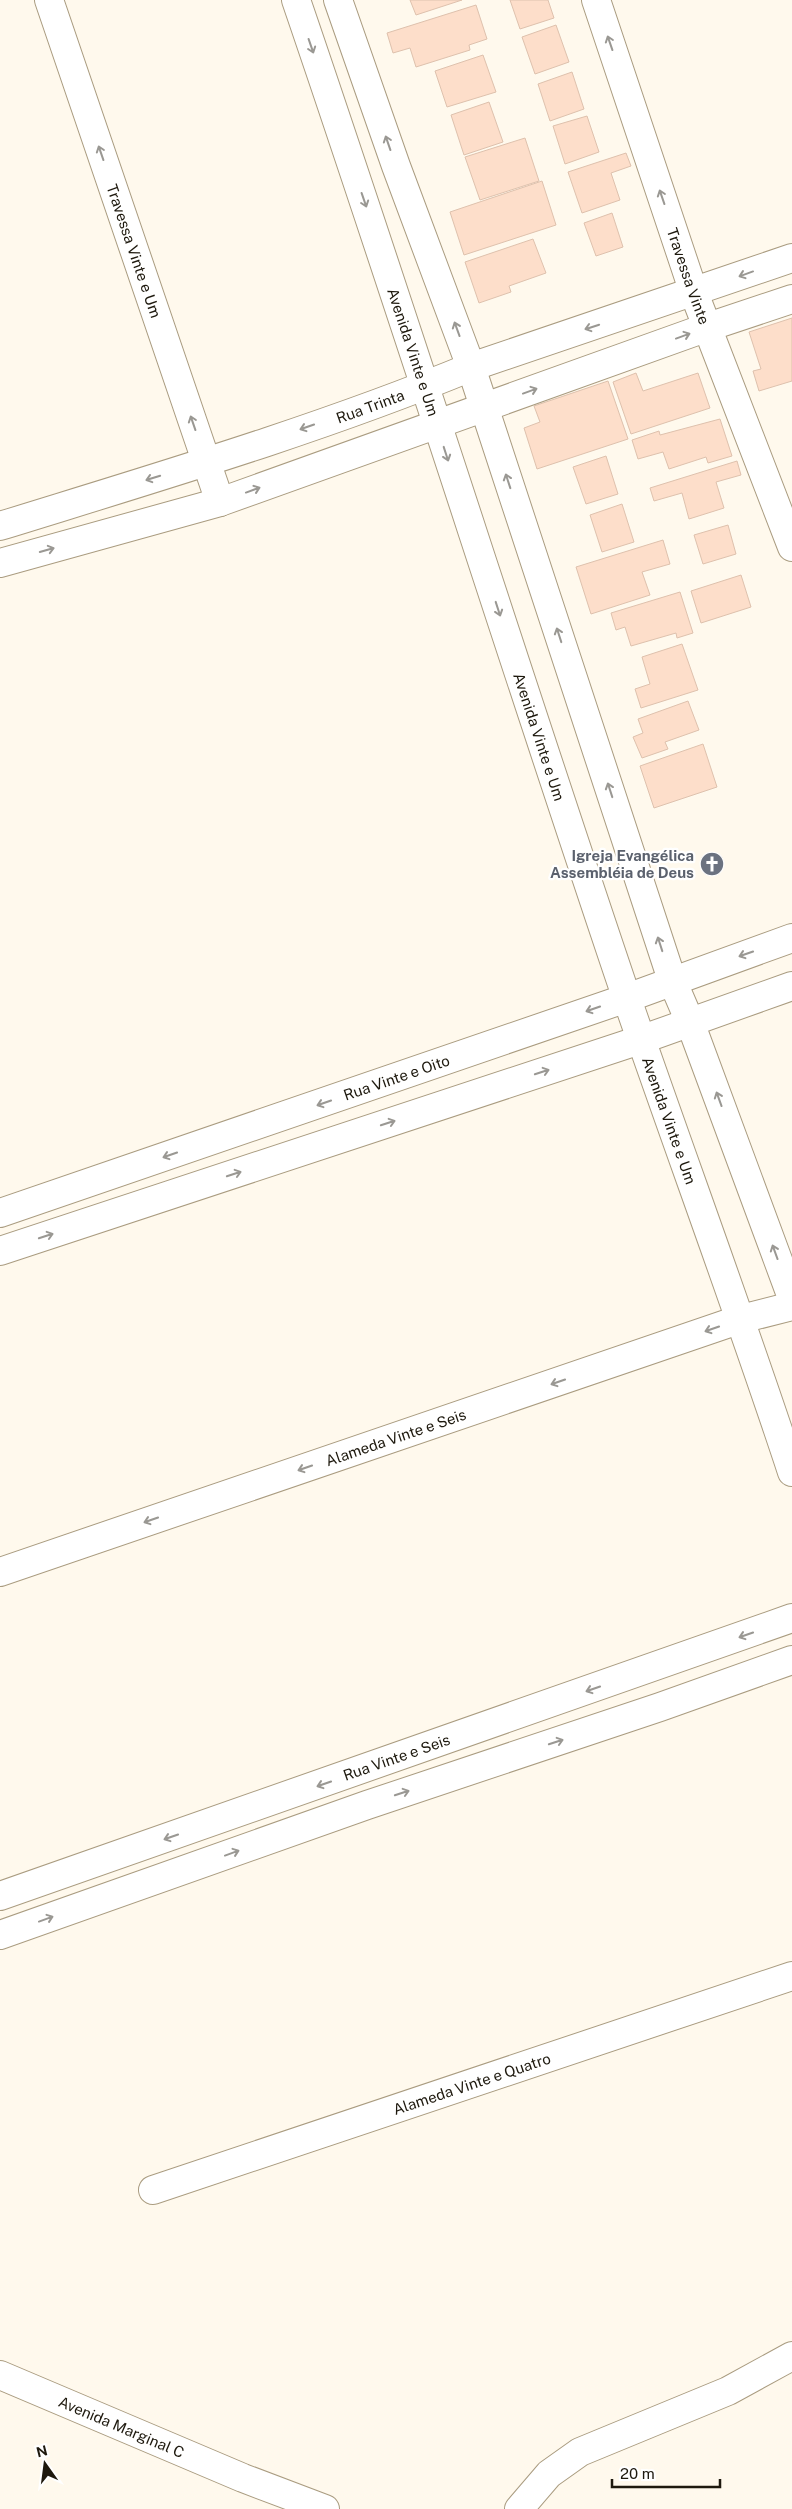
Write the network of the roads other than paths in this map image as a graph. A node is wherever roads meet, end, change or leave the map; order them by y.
1 (49, 0) edge
2 (296, 0) edge
3 (338, 0) edge
4 (596, 0) edge
5 (792, 258) edge
6 (694, 293) junction
7 (792, 299) edge
8 (708, 327) junction
9 (471, 367) junction
10 (425, 386) junction
11 (484, 408) junction
12 (436, 425) junction
13 (206, 462) junction
14 (220, 502) junction
15 (0, 526) edge
16 (792, 548) edge
17 (0, 564) edge
18 (792, 938) edge
19 (672, 980) junction
20 (792, 986) edge
21 (627, 998) junction
22 (690, 1022) junction
23 (642, 1039) junction
24 (0, 1213) edge
25 (0, 1251) edge
26 (792, 1298) edge
27 (792, 1306) edge
28 (741, 1319) junction
29 (792, 1472) edge
30 (0, 1572) edge
31 (792, 1618) edge
32 (792, 1660) edge
33 (354, 1773) junction
34 (367, 1805) junction
35 (0, 1896) edge
36 (0, 1936) edge
37 (792, 1976) edge
38 (153, 2190) dead end
39 (792, 2356) edge
40 (0, 2375) edge
41 (243, 2478) junction
42 (295, 2509) edge
43 (325, 2509) edge
44 (519, 2509) edge

13 -> 1 street, Travessa Vinte e Um
2 -> 10 street, Avenida Vinte e Um
9 -> 3 street
6 -> 4 street, Travessa Vinte
5 -> 6 street, Rua Trinta
6 - 8 street, Travessa Vinte
6 -> 9 street, Rua Trinta
7 - 8 street
11 -> 8 street
8 - 16 street, Travessa Vinte
9 - 10 street, Rua Trinta
9 - 11 street
10 - 12 street, Avenida Vinte e Um
10 -> 13 street, Rua Trinta
11 - 12 street
19 -> 11 street
14 -> 12 street
12 -> 21 street, Avenida Vinte e Um
13 - 14 street, Travessa Vinte e Um
13 -> 15 street, Rua Trinta
17 -> 14 street
18 -> 19 street, Rua Vinte e Oito
19 - 21 street, Rua Vinte e Oito
19 - 22 street
20 - 22 street
21 - 23 street, Avenida Vinte e Um
21 -> 24 street, Rua Vinte e Oito
22 - 23 street
26 -> 22 street
25 -> 23 street
23 - 28 street, Avenida Vinte e Um
27 - 28 street, Alameda Vinte e Seis
28 - 29 street, Avenida Vinte e Um
28 -> 30 street, Alameda Vinte e Seis
31 -> 33 street, Rua Vinte e Seis
34 -> 32 street
33 - 34 street
33 -> 35 street, Rua Vinte e Seis
36 -> 34 street
37 - 38 street, Alameda Vinte e Quatro
39 - 44 street
40 - 41 street, Avenida Marginal C
41 - 42 street, Avenida Marginal C
41 - 43 street, Avenida Marginal C

